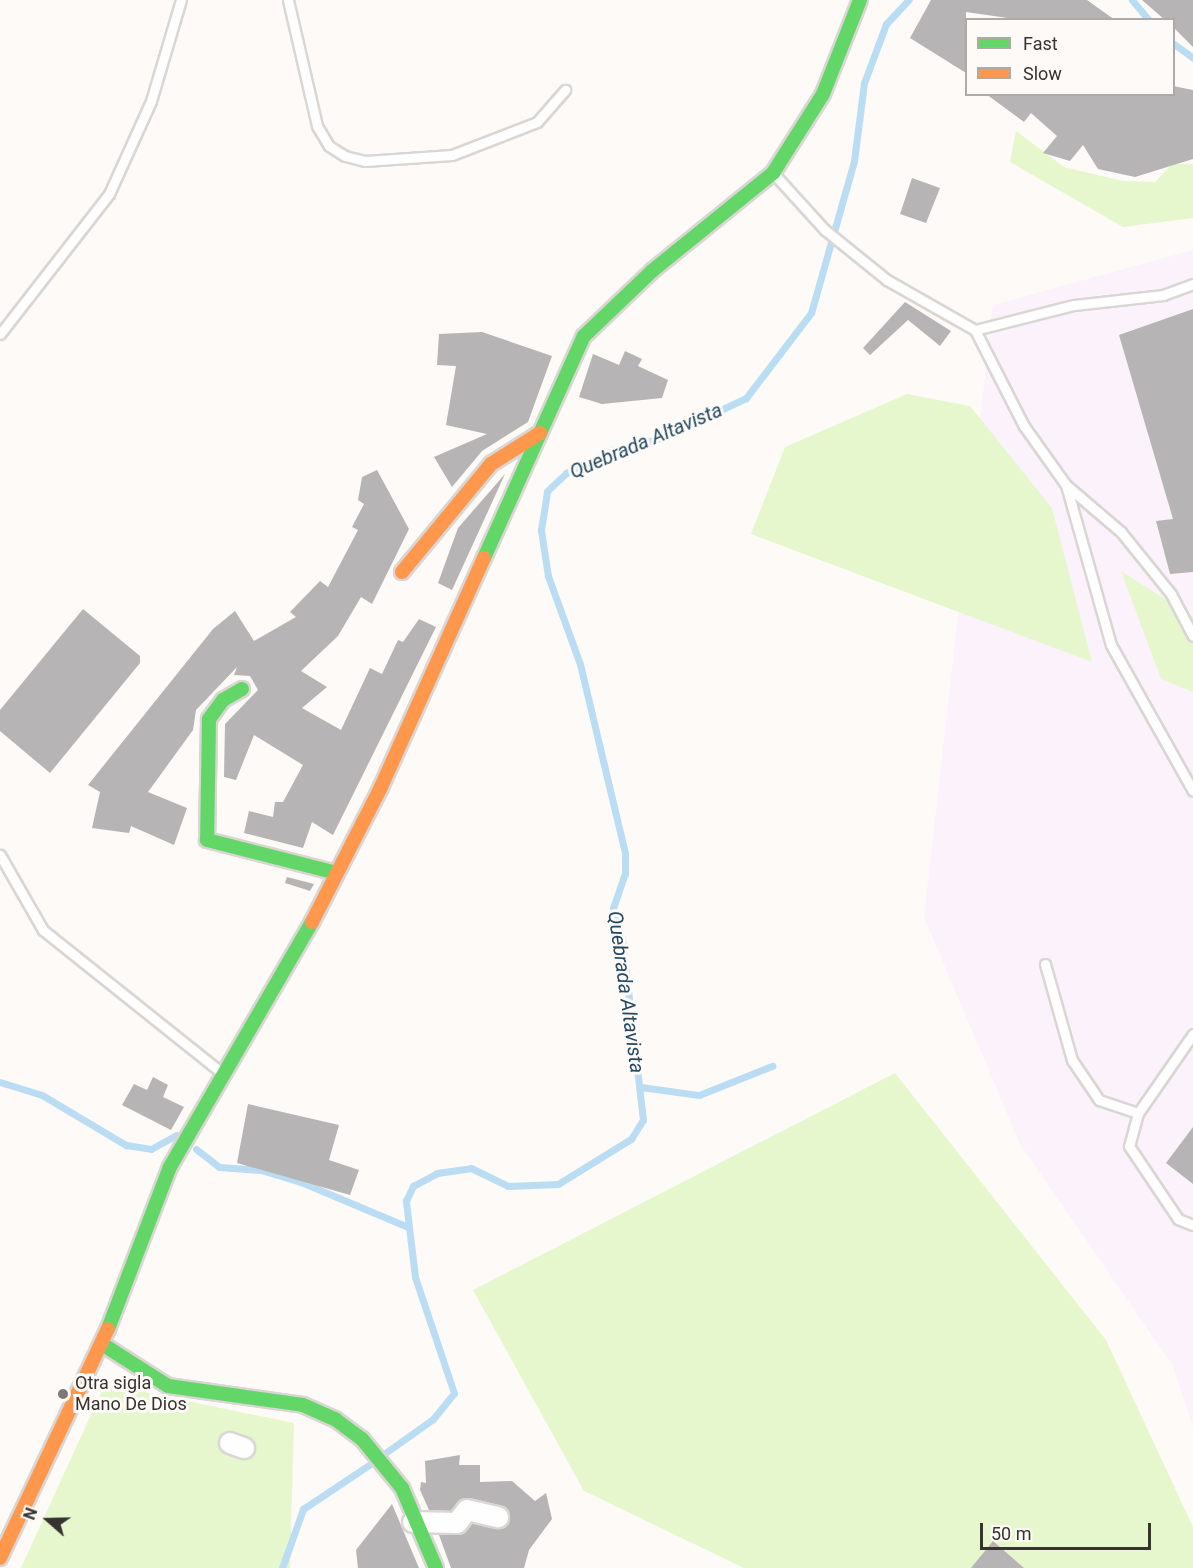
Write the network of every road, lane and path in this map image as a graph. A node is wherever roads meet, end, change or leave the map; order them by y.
1 (182, 0) edge
2 (288, 0) edge
3 (860, 0) edge
4 (565, 90) dead end
5 (773, 173) junction
6 (1193, 284) edge
7 (975, 330) junction
8 (0, 334) edge
9 (540, 433) junction
10 (1066, 485) junction
11 (402, 572) dead end
12 (1193, 636) edge
13 (242, 689) dead end
14 (1193, 791) edge
15 (0, 855) edge
16 (336, 873) junction
17 (1045, 964) dead end
18 (1193, 1034) edge
19 (223, 1074) junction
20 (1138, 1113) junction
21 (1193, 1225) edge
22 (102, 1344) junction
23 (498, 1517) dead end
24 (412, 1522) junction
25 (0, 1558) edge
26 (436, 1568) edge

1 - 8 lane
2 - 4 lane
3 - 5 street
5 - 7 lane
5 - 9 street
6 - 7 lane
7 - 10 lane
9 - 11 street
9 - 16 street
10 - 12 lane
10 - 14 lane
13 - 16 street
15 - 19 lane
16 - 19 street
17 - 20 lane
18 - 20 lane
19 - 22 street
20 - 21 lane
22 - 24 street
22 - 25 street
23 - 24 street
24 - 26 street

